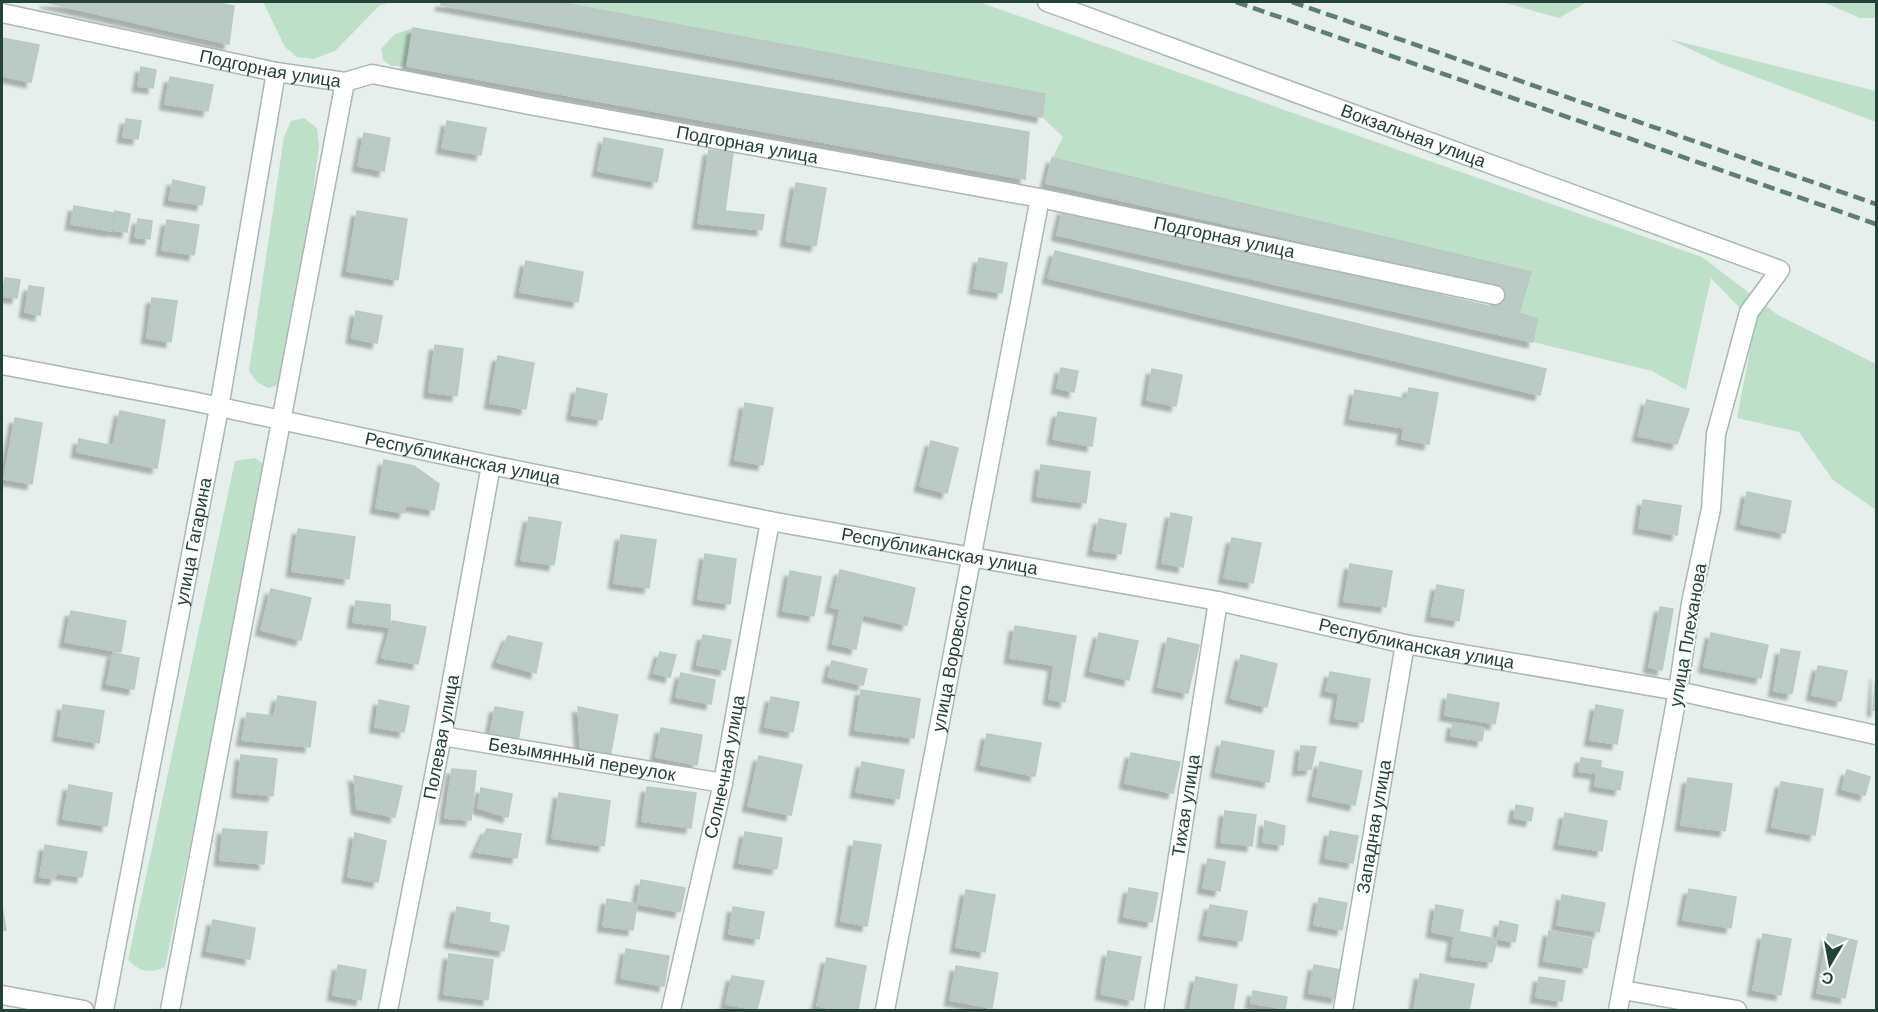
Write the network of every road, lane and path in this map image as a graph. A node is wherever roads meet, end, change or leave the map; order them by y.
1 (1047, 2) edge
2 (2, 13) edge
3 (276, 72) junction
4 (345, 82) junction
5 (1040, 198) junction
6 (1780, 270) joint
7 (1495, 295) dead end
8 (2, 365) edge
9 (219, 408) junction
10 (282, 420) junction
11 (491, 465) junction
12 (770, 520) junction
13 (971, 557) junction
14 (1218, 601) junction
15 (1405, 644) junction
16 (1678, 691) junction
17 (1876, 735) edge
18 (442, 736) junction
19 (723, 783) junction
20 (1623, 990) junction
21 (2, 995) edge
22 (84, 1011) edge
23 (104, 1011) edge
24 (170, 1011) edge
25 (388, 1011) edge
26 (671, 1011) edge
27 (885, 1011) edge
28 (1154, 1011) edge
29 (1343, 1011) edge
30 (1618, 1011) edge
31 (1737, 1011) edge

1 - 6 street, Вокзальная улица
2 - 3 street, Подгорная улица
3 - 4 street, Подгорная улица
3 - 9 street, улица Гагарина
4 - 5 street, Подгорная улица
4 - 10 street
5 - 7 street, Подгорная улица
5 - 13 street, улица Воровского
6 - 16 street, улица Плеханова
8 - 9 street, Республиканская улица
9 - 10 street, Республиканская улица
9 - 23 street, улица Гагарина
10 - 11 street, Республиканская улица
10 - 24 street
11 - 12 street, Республиканская улица
11 - 18 street, Полевая улица
12 - 13 street, Республиканская улица
12 - 19 street, Солнечная улица
13 - 14 street, Республиканская улица
13 - 27 street, улица Воровского
14 - 15 street, Республиканская улица
14 - 28 street, Тихая улица
15 - 16 street, Республиканская улица
15 - 29 street, Западная улица
16 - 17 street, Республиканская улица
16 - 20 street, улица Плеханова
18 - 19 street, Безымянный переулок
18 - 25 street, Полевая улица
19 - 26 street, Солнечная улица
20 - 30 street, улица Плеханова
20 - 31 street
21 - 22 street

